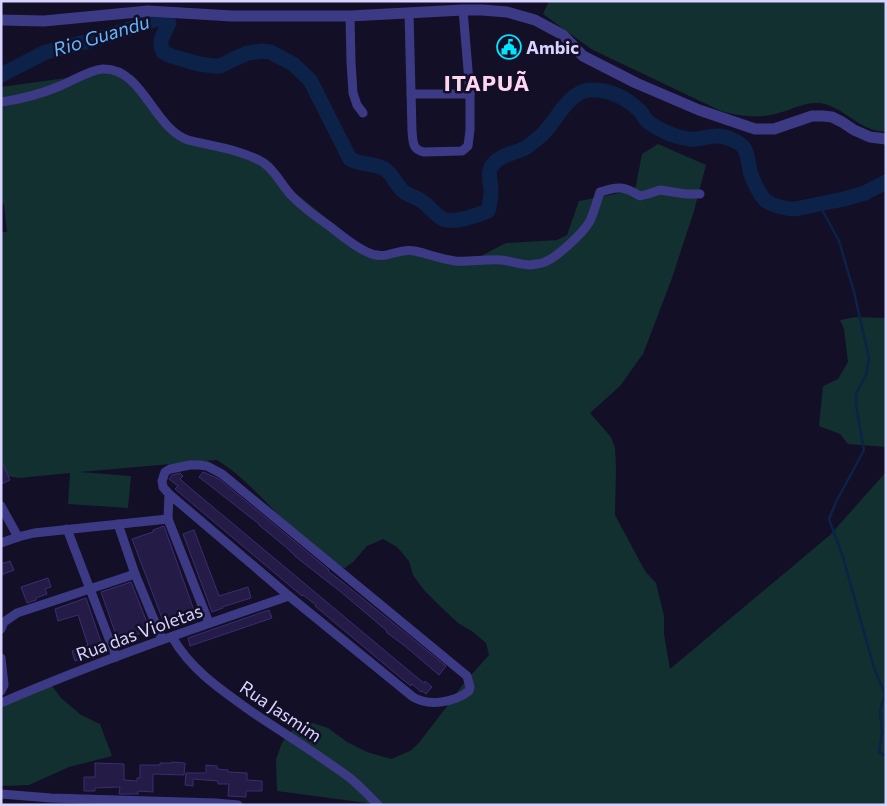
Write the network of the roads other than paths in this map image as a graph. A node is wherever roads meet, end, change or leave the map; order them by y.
1 (463, 10) junction
2 (409, 13) junction
3 (350, 16) junction
4 (1, 20) edge
5 (410, 94) junction
6 (470, 94) junction
7 (1, 102) edge
8 (363, 113) dead end
9 (886, 140) edge
10 (700, 194) dead end
11 (169, 494) junction
12 (1, 506) edge
13 (168, 519) junction
14 (118, 524) junction
15 (67, 529) junction
16 (18, 537) junction
17 (1, 543) edge
18 (135, 574) junction
19 (90, 589) junction
20 (289, 596) junction
21 (209, 623) junction
22 (1, 629) edge
23 (172, 637) junction
24 (162, 640) junction
25 (116, 657) junction
26 (1, 658) edge
27 (1, 690) edge
28 (1, 703) edge
29 (1, 794) edge
30 (238, 805) edge
31 (378, 805) edge

1 - 2 street
1 - 6 street
1 - 9 street
2 - 3 street
2 - 5 street
3 - 4 street
3 - 8 street
5 - 6 street
5 - 6 street
7 - 10 street
11 - 13 street
11 - 20 street
11 - 20 street
12 - 16 street
13 - 14 street
13 - 21 street
14 - 15 street
14 - 18 street
15 - 16 street
15 - 19 street
16 - 17 street
18 - 19 street
18 - 24 street
19 - 22 street
19 - 25 street
20 - 21 street, Rua das Violetas
21 - 23 street, Rua das Violetas
23 - 24 street, Rua das Violetas
23 - 31 street, Rua Jasmim
24 - 25 street, Rua das Violetas
25 - 28 street, Rua das Violetas
26 - 27 street
29 - 30 street

